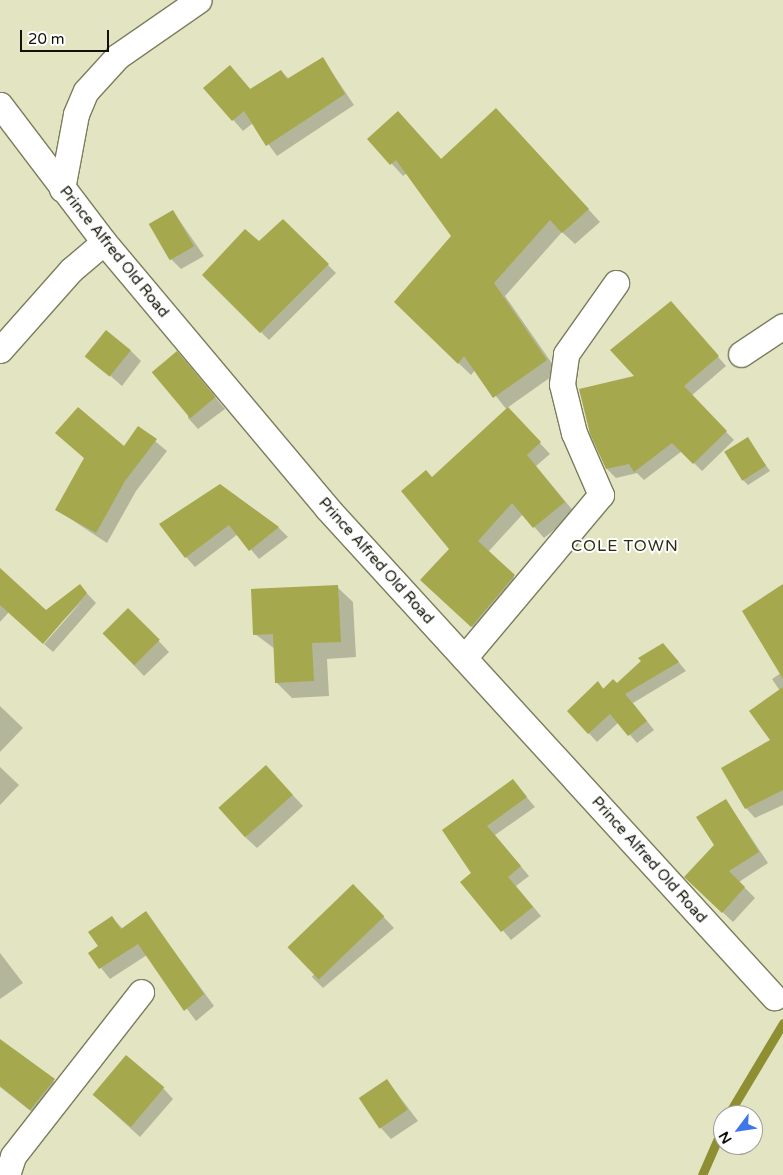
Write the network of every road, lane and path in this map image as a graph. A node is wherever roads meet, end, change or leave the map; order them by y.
1 (200, 0) edge
2 (0, 105) edge
3 (62, 189) junction
4 (104, 242) junction
5 (616, 283) dead end
6 (783, 326) edge
7 (0, 350) edge
8 (741, 354) dead end
9 (464, 658) junction
10 (141, 992) dead end
11 (774, 997) dead end
12 (7, 1175) edge

1 - 3 street
2 - 3 street, Prince Alfred Old Road
3 - 4 street, Prince Alfred Old Road
4 - 7 street
4 - 9 street, Prince Alfred Old Road
5 - 9 street
6 - 8 street
9 - 11 street, Prince Alfred Old Road
10 - 12 street

